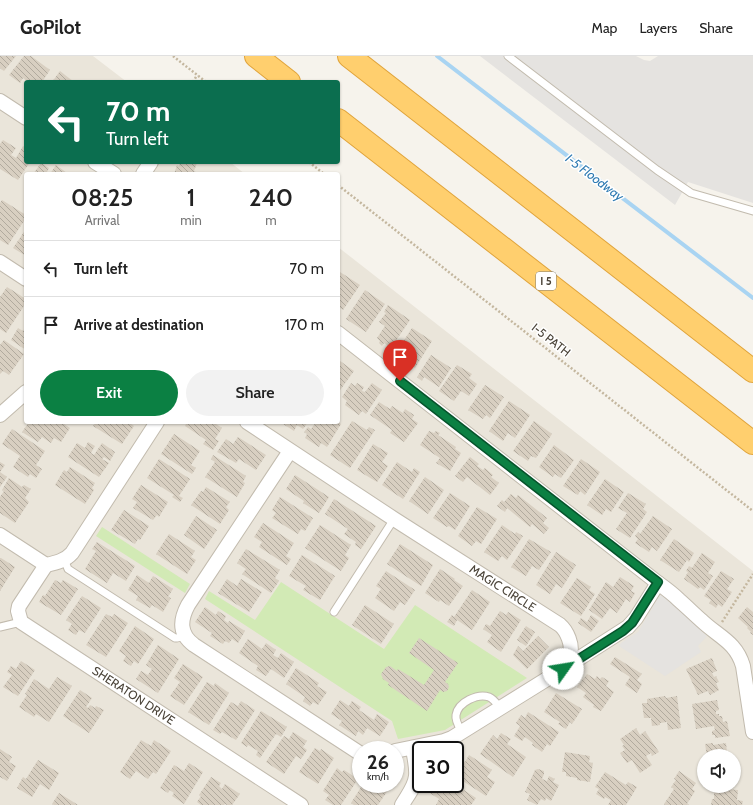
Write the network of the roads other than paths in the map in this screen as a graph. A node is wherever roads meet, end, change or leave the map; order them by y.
1 (256, 56) edge
2 (349, 56) edge
3 (508, 56) edge
4 (286, 80) edge
5 (0, 101) edge
6 (24, 117) edge
7 (340, 122) edge
8 (98, 164) edge
9 (111, 172) edge
10 (753, 211) edge
11 (0, 262) edge
12 (24, 278) edge
13 (340, 335) edge
14 (753, 371) edge
15 (24, 394) edge
16 (0, 416) edge
17 (156, 424) edge
18 (250, 424) edge
19 (753, 443) edge
20 (290, 451) junction
21 (394, 519) junction
22 (0, 535) edge
23 (64, 560) junction
24 (46, 565) junction
25 (658, 582) junction
26 (334, 612) dead end
27 (21, 622) junction
28 (0, 627) edge
29 (185, 636) junction
30 (563, 669) junction
31 (500, 708) junction
32 (462, 732) junction
33 (753, 732) edge
34 (444, 741) edge
35 (352, 748) edge
36 (412, 789) edge
37 (301, 805) edge
38 (402, 805) edge

1 - 4 highway
2 - 14 highway
3 - 10 lane
5 - 6 street
7 - 19 highway, I 5
8 - 9 street
11 - 12 street
13 - 25 street
15 - 16 street
17 - 23 street
18 - 20 street, MAGIC CIRCLE
20 - 21 street, MAGIC CIRCLE
20 - 29 street
21 - 26 lane
21 - 30 street, MAGIC CIRCLE
22 - 24 street
23 - 24 street
23 - 29 lane
24 - 27 street
25 - 30 street
25 - 33 street
27 - 28 lane
27 - 37 street, SHERATON DRIVE
29 - 35 street
30 - 31 street
31 - 32 street
31 - 32 lane
32 - 34 street
36 - 38 street

